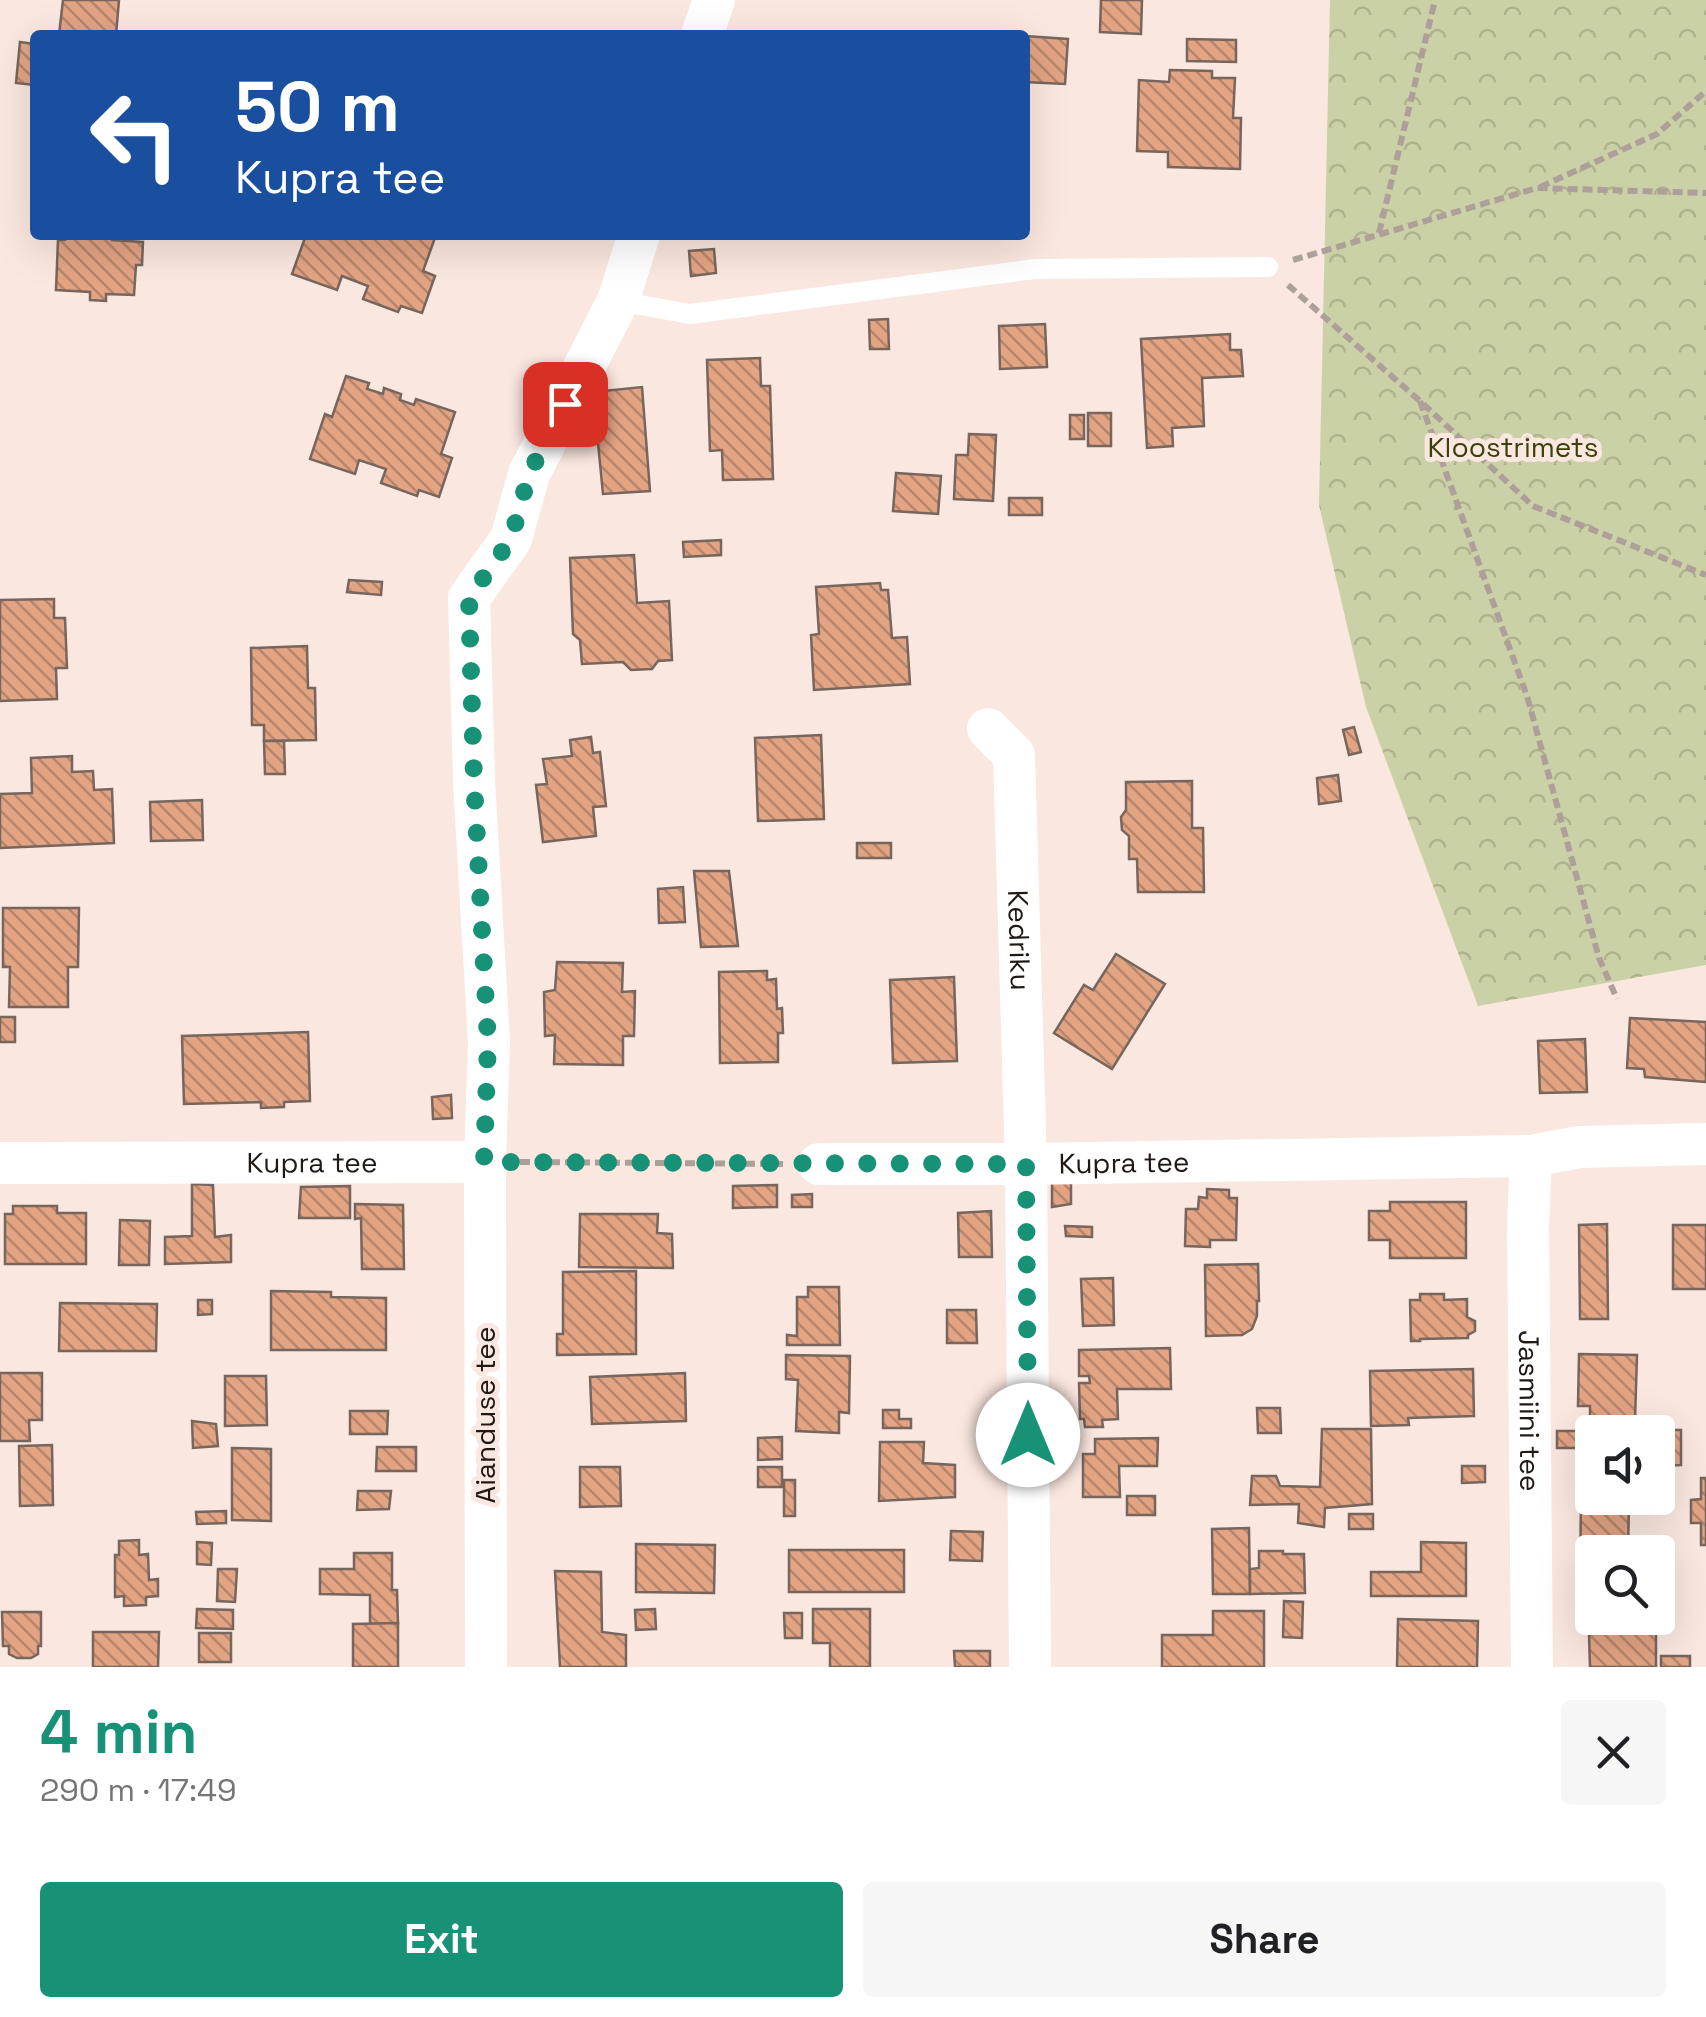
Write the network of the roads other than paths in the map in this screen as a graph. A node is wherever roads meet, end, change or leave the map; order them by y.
1 (714, 0) edge
2 (704, 30) edge
3 (637, 240) edge
4 (1268, 268) road end
5 (618, 301) junction
6 (988, 730) dead end
7 (1706, 1144) edge
8 (1531, 1156) junction
9 (484, 1162) junction
10 (0, 1163) edge
11 (819, 1164) road end
12 (1026, 1164) junction
13 (486, 1667) edge
14 (1030, 1667) edge
15 (1532, 1667) edge

1 - 2 street
3 - 5 street, Aianduse tee
4 - 5 lane
5 - 9 street, Aianduse tee
6 - 12 street, Kedriku
7 - 8 street, Kupra tee
8 - 12 street, Kupra tee
8 - 15 street, Jasmiini tee
9 - 10 street, Kupra tee
9 - 13 street, Aianduse tee
11 - 12 street, Kupra tee
12 - 14 street, Kedriku

